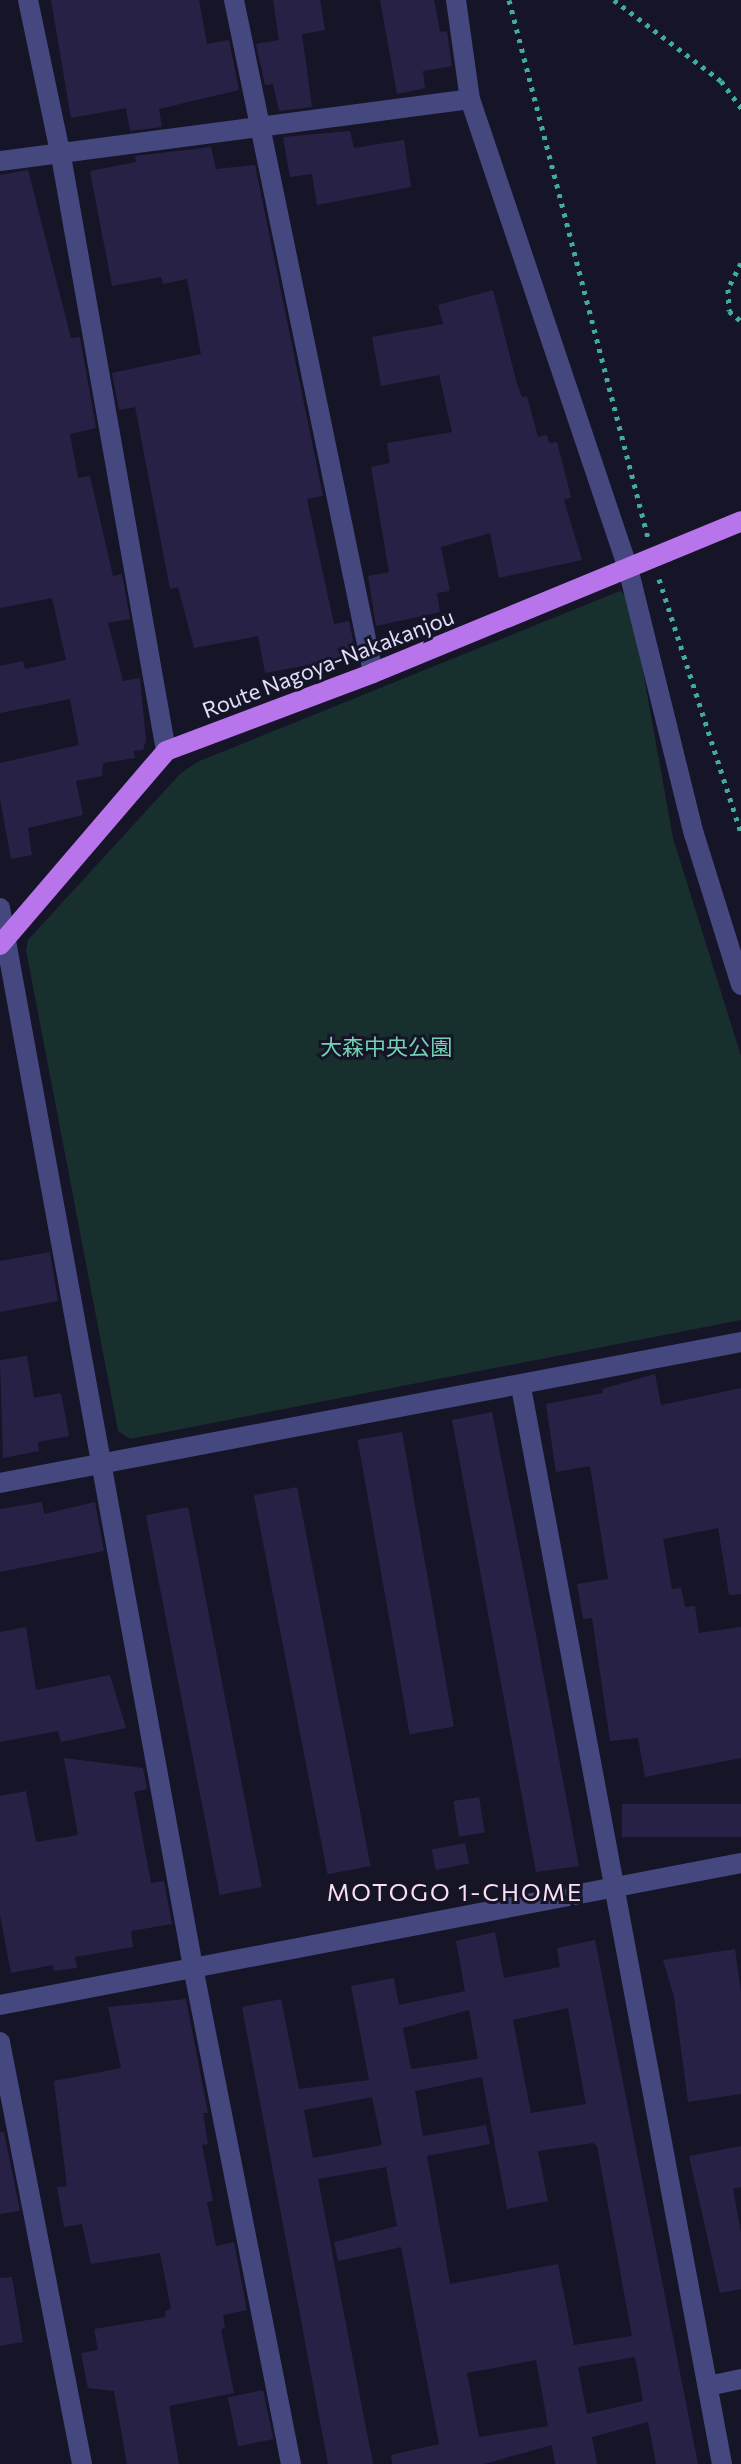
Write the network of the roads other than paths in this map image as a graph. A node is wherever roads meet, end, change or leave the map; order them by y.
1 (28, 0) edge
2 (234, 0) edge
3 (456, 0) edge
4 (470, 99) junction
5 (260, 128) junction
6 (61, 156) junction
7 (0, 161) edge
8 (741, 521) edge
9 (628, 568) junction
10 (373, 673) junction
11 (166, 751) junction
12 (0, 908) edge
13 (3, 941) edge
14 (741, 985) edge
15 (741, 1342) edge
16 (521, 1387) junction
17 (100, 1463) junction
18 (0, 1483) edge
19 (741, 1863) edge
20 (616, 1890) junction
21 (193, 1967) junction
22 (0, 2005) edge
23 (0, 2042) edge
24 (741, 2379) edge
25 (708, 2386) junction
26 (82, 2464) edge
27 (291, 2464) edge
28 (722, 2464) edge

1 - 6 street
2 - 5 street
3 - 4 street
4 - 5 street
4 - 9 street
5 - 6 street
5 - 10 street
6 - 7 street
6 - 11 street
8 - 9 main road, Route Nagoya-Nakakanjou
9 - 10 main road, Route Nagoya-Nakakanjou
9 - 14 street
10 - 11 main road, Route Nagoya-Nakakanjou
11 - 13 main road, Route Nagoya-Nakakanjou
12 - 13 street
13 - 17 street
15 - 16 street
16 - 17 street
16 - 20 street
17 - 18 street
17 - 21 street
19 - 20 street
20 - 21 street
20 - 25 street
21 - 22 street
21 - 27 street
23 - 26 street
24 - 25 street
25 - 28 street

